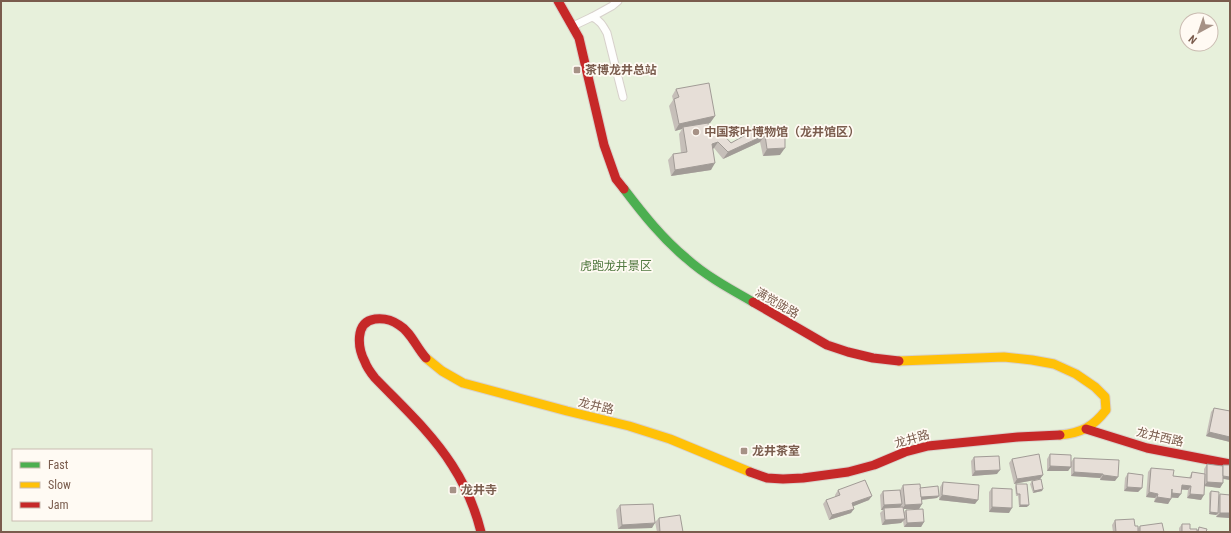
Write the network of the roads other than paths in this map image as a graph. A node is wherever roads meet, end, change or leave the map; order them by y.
1 (558, 1) edge
2 (618, 1) edge
3 (592, 17) junction
4 (573, 26) junction
5 (623, 97) dead end
6 (1086, 429) junction
7 (1230, 464) edge
8 (481, 532) edge

1 - 4 street, 满觉陇路
2 - 3 lane
3 - 4 lane
3 - 5 lane
4 - 6 street, 满觉陇路
6 - 7 street, 龙井西路
6 - 8 street, 龙井路

